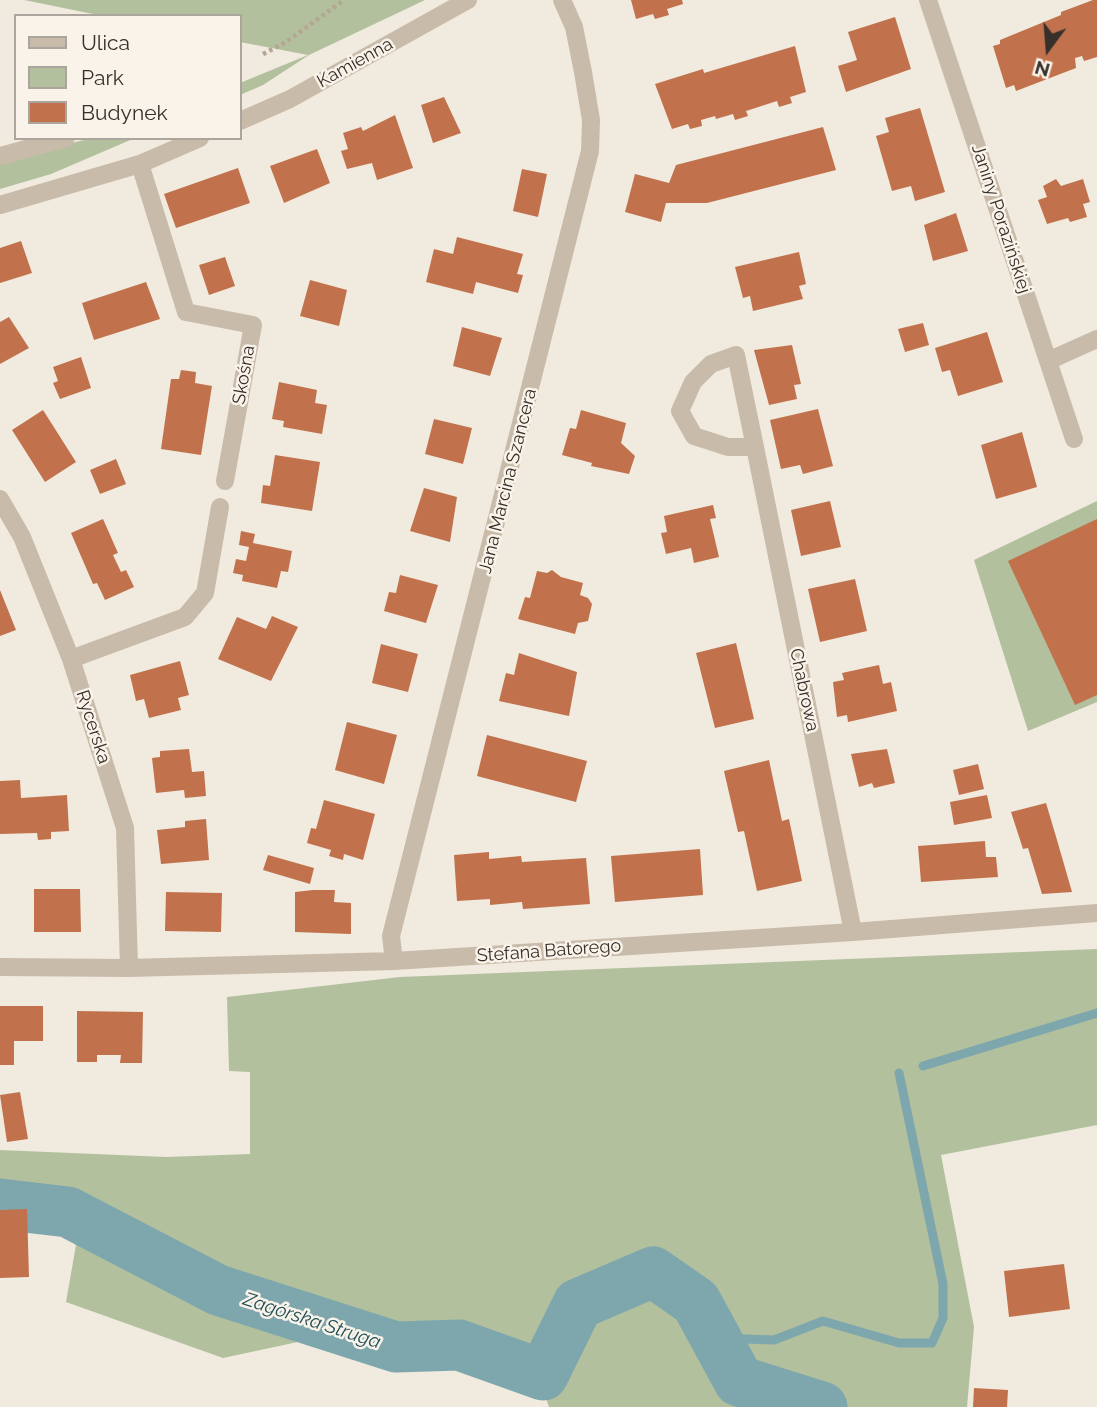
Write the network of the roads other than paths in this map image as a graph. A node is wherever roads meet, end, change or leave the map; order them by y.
1 (468, 0) edge
2 (562, 0) edge
3 (928, 0) edge
4 (242, 120) edge
5 (59, 140) edge
6 (195, 140) edge
7 (0, 156) edge
8 (140, 164) junction
9 (0, 205) edge
10 (1097, 339) edge
11 (1048, 361) junction
12 (1074, 439) dead end
13 (755, 447) junction
14 (225, 481) dead end
15 (0, 499) edge
16 (220, 507) dead end
17 (71, 659) junction
18 (1097, 913) edge
19 (853, 932) junction
20 (394, 961) junction
21 (0, 967) edge
22 (129, 968) junction

1 - 4 street, Kamienna
2 - 20 street, Jana Marcina Szancera
3 - 11 street, Janiny Porazińskiej
5 - 7 street
6 - 8 street
8 - 9 street
8 - 14 street, Skośna
10 - 11 street
11 - 12 street, Janiny Porazińskiej
13 - 13 street, Chabrowa
13 - 19 street, Chabrowa
15 - 17 street, Rycerska
16 - 17 street
17 - 22 street, Rycerska
18 - 19 street, Stefana Batorego
19 - 20 street, Stefana Batorego
20 - 22 street, Stefana Batorego
21 - 22 street, Stefana Batorego

